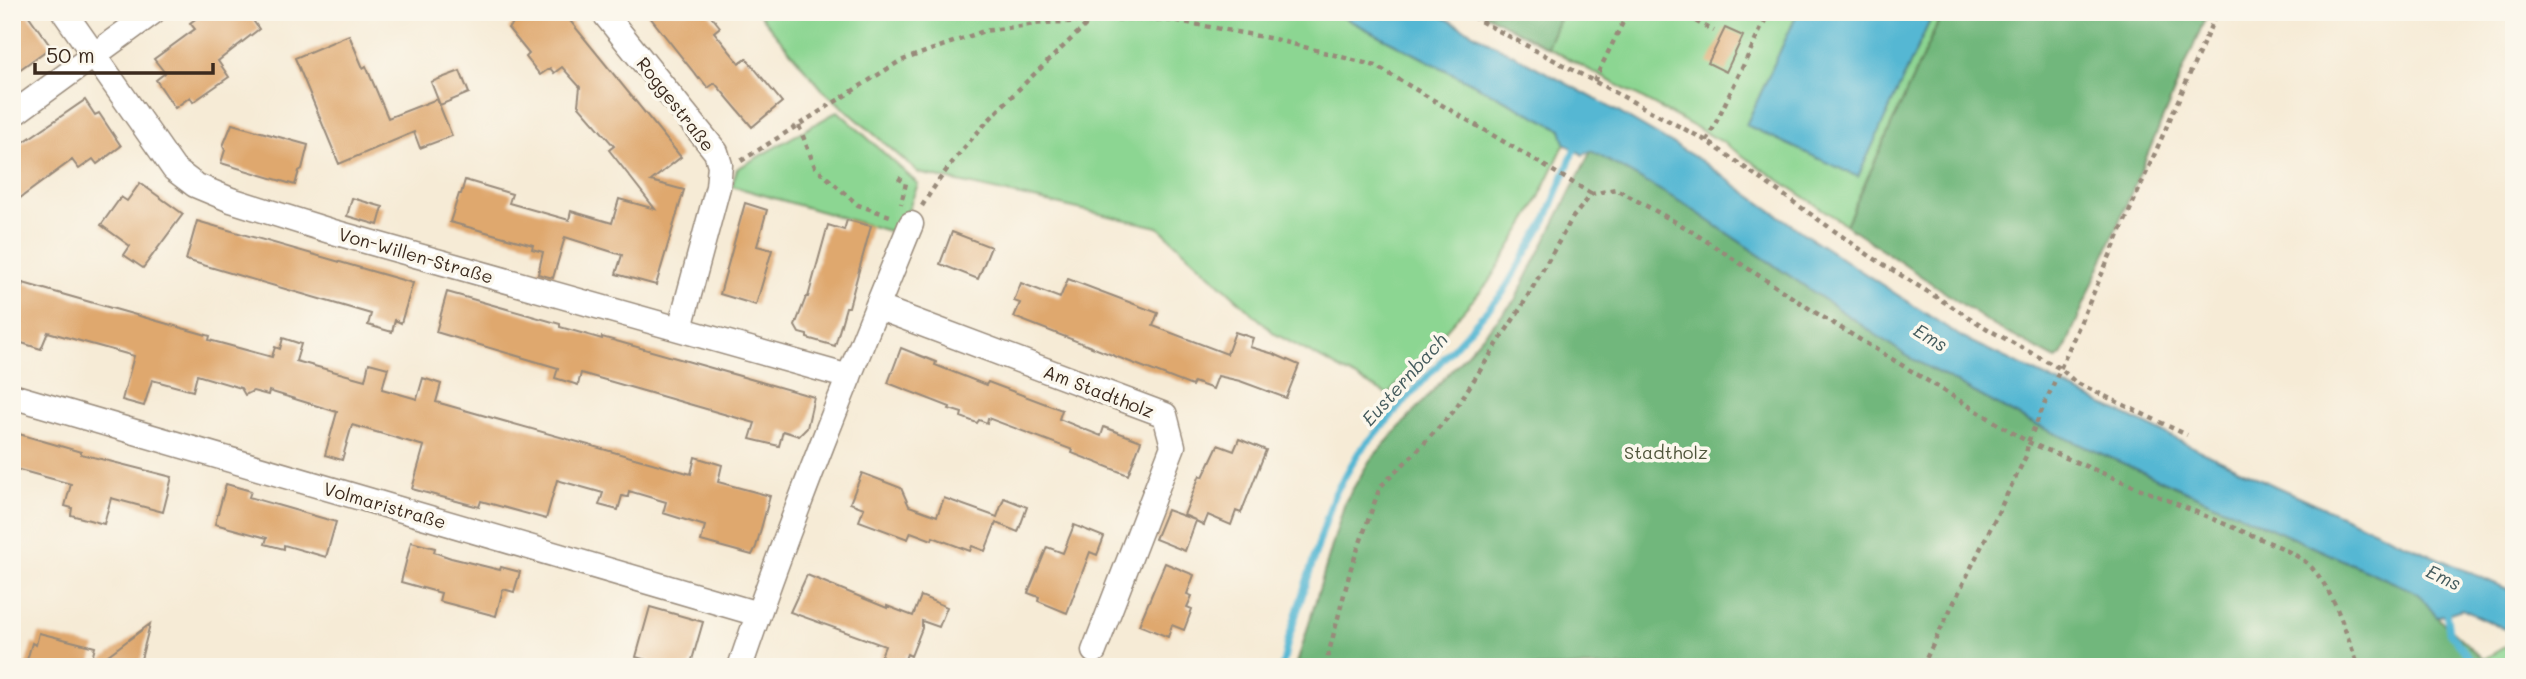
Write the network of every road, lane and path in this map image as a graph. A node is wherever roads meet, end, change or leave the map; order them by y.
1 (64, 12) edge
2 (153, 12) edge
3 (603, 12) edge
4 (1463, 12) edge
5 (1628, 12) edge
6 (1678, 12) edge
7 (1769, 12) edge
8 (2217, 12) edge
9 (1089, 22) junction
10 (1714, 31) dead end
11 (95, 55) junction
12 (1594, 81) junction
13 (12, 115) edge
14 (799, 126) junction
15 (1707, 141) junction
16 (720, 165) junction
17 (898, 177) dead end
18 (1592, 194) junction
19 (904, 221) junction
20 (877, 307) junction
21 (680, 328) junction
22 (2061, 369) junction
23 (849, 377) junction
24 (12, 396) edge
25 (2187, 435) dead end
26 (2028, 442) junction
27 (758, 614) junction
28 (1094, 651) dead end
29 (740, 667) edge
30 (1325, 667) edge
31 (1922, 667) edge
32 (2359, 667) edge

1 - 11 street, Von-Willen-Straße
2 - 11 street
3 - 16 street, Roggestraße
4 - 12 path
5 - 12 path
6 - 10 path
7 - 15 path
8 - 22 path
9 - 14 path
9 - 18 path
9 - 19 path
11 - 13 street
11 - 21 street, Von-Willen-Straße
12 - 15 path
14 - 16 path
14 - 19 path
15 - 22 path
16 - 21 street, Roggestraße
17 - 19 path
18 - 26 path
18 - 30 path
19 - 20 street
20 - 23 street
20 - 28 street, Am Stadtholz
21 - 23 street, Von-Willen-Straße
22 - 25 path
22 - 26 path
23 - 27 street
24 - 27 street, Volmaristraße
26 - 31 path
26 - 32 path
27 - 29 street

